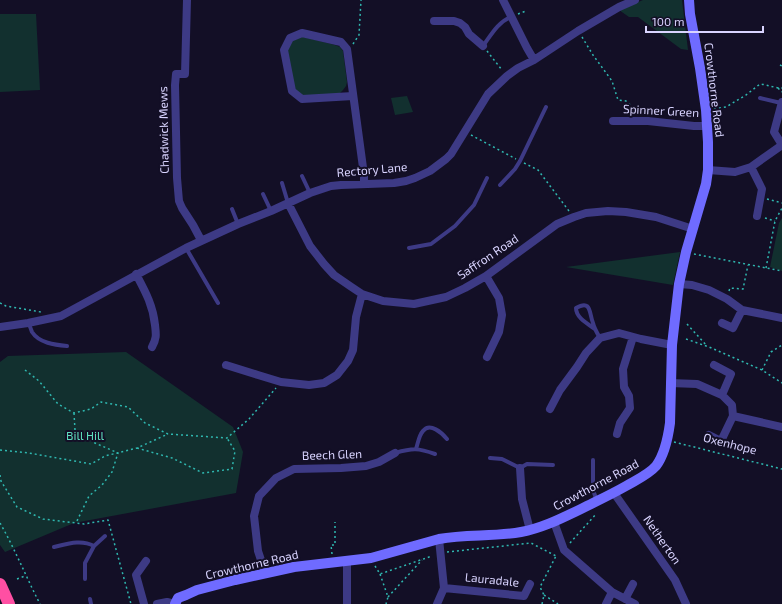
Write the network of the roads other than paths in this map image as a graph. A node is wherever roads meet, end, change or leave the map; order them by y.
1 (188, 0) edge
2 (503, 0) edge
3 (635, 0) edge
4 (689, 0) edge
5 (618, 3) edge
6 (514, 16) junction
7 (434, 21) dead end
8 (483, 46) joint
9 (534, 60) junction
10 (353, 96) junction
11 (760, 98) dead end
12 (782, 102) edge
13 (546, 107) dead end
14 (780, 120) edge
15 (613, 121) dead end
16 (707, 126) junction
17 (782, 145) edge
18 (751, 167) junction
19 (708, 170) junction
20 (302, 176) dead end
21 (487, 178) dead end
22 (282, 183) dead end
23 (364, 184) junction
24 (500, 185) dead end
25 (310, 193) junction
26 (263, 194) dead end
27 (288, 203) junction
28 (232, 209) dead end
29 (271, 211) junction
30 (757, 216) road end
31 (238, 224) junction
32 (693, 229) junction
33 (201, 240) junction
34 (186, 248) junction
35 (409, 248) dead end
36 (136, 274) junction
37 (486, 276) junction
38 (679, 284) junction
39 (362, 294) junction
40 (218, 303) dead end
41 (742, 310) junction
42 (782, 318) edge
43 (28, 323) junction
44 (722, 323) dead end
45 (0, 327) edge
46 (595, 329) junction
47 (633, 337) junction
48 (600, 338) junction
49 (672, 345) junction
50 (66, 346) dead end
51 (152, 347) dead end
52 (487, 357) dead end
53 (226, 365) dead end
54 (714, 365) dead end
55 (670, 383) junction
56 (722, 395) junction
57 (546, 398) dead end
58 (733, 416) junction
59 (782, 427) edge
60 (616, 434) dead end
61 (709, 435) dead end
62 (447, 439) dead end
63 (416, 449) junction
64 (395, 453) joint
65 (435, 454) dead end
66 (490, 458) dead end
67 (593, 460) dead end
68 (553, 465) dead end
69 (520, 468) junction
70 (614, 493) junction
71 (597, 502) junction
72 (554, 522) junction
73 (530, 530) junction
74 (105, 536) dead end
75 (439, 539) junction
76 (94, 546) junction
77 (54, 547) dead end
78 (146, 561) dead end
79 (347, 561) junction
80 (264, 572) junction
81 (84, 579) dead end
82 (0, 584) edge
83 (530, 584) dead end
84 (633, 584) dead end
85 (444, 588) junction
86 (612, 592) junction
87 (625, 599) junction
88 (9, 604) edge
89 (144, 604) edge
90 (157, 604) edge
91 (175, 604) edge
92 (347, 604) edge
93 (436, 604) edge
94 (606, 604) edge
95 (635, 604) edge
96 (686, 604) edge

1 - 33 street, Chadwick Mews
2 - 6 street
3 - 5 street, Rectory Lane
4 - 16 street, Crowthorne Road
5 - 9 street, Rectory Lane
6 - 8 lane
6 - 9 street
7 - 8 street
9 - 23 street, Rectory Lane
10 - 10 street
10 - 23 street
11 - 12 lane
12 - 14 street
13 - 24 lane
14 - 17 street
15 - 16 street, Spinner Green
16 - 19 street, Crowthorne Road
17 - 18 street
18 - 19 street
18 - 30 street
19 - 32 street, Crowthorne Road
20 - 25 lane
21 - 35 lane
22 - 27 lane
23 - 25 street, Rectory Lane
25 - 27 street, Rectory Lane
26 - 29 lane
27 - 29 street, Rectory Lane
27 - 39 street, Saffron Road
28 - 31 lane
29 - 31 street, Rectory Lane
31 - 33 street, Rectory Lane
32 - 37 street, Saffron Road
32 - 38 street, Crowthorne Road
33 - 34 street, Rectory Lane
34 - 36 street, Rectory Lane
34 - 40 lane
36 - 43 street, Rectory Lane
36 - 51 street
37 - 39 street, Saffron Road
37 - 52 street
38 - 41 street
38 - 49 street, Crowthorne Road
39 - 53 street
41 - 42 street
41 - 44 street
43 - 45 street, Rectory Lane
43 - 50 lane
46 - 46 lane
46 - 48 lane
47 - 48 street
47 - 49 street
47 - 60 street
48 - 57 street
49 - 55 street, Crowthorne Road
54 - 56 street
55 - 56 street
55 - 70 street, Crowthorne Road
56 - 58 street
58 - 59 street
58 - 61 street, Oxenhope
62 - 63 lane
63 - 64 lane
63 - 65 lane
64 - 80 street, Beech Glen
66 - 69 lane
67 - 71 lane
68 - 69 lane
69 - 73 street
70 - 71 street, Crowthorne Road
70 - 96 street, Netherton
71 - 72 street, Crowthorne Road
72 - 73 street, Crowthorne Road
72 - 86 street
73 - 75 street, Crowthorne Road
74 - 76 lane
75 - 79 street, Crowthorne Road
75 - 85 street
76 - 77 lane
76 - 81 lane
78 - 89 street
79 - 80 street, Crowthorne Road
79 - 92 street
80 - 91 street, Crowthorne Road
82 - 88 highway
83 - 85 street, Lauradale
84 - 87 street
85 - 93 street
86 - 87 street
86 - 94 street
87 - 95 street
90 - 91 street, Crowthorne Road

